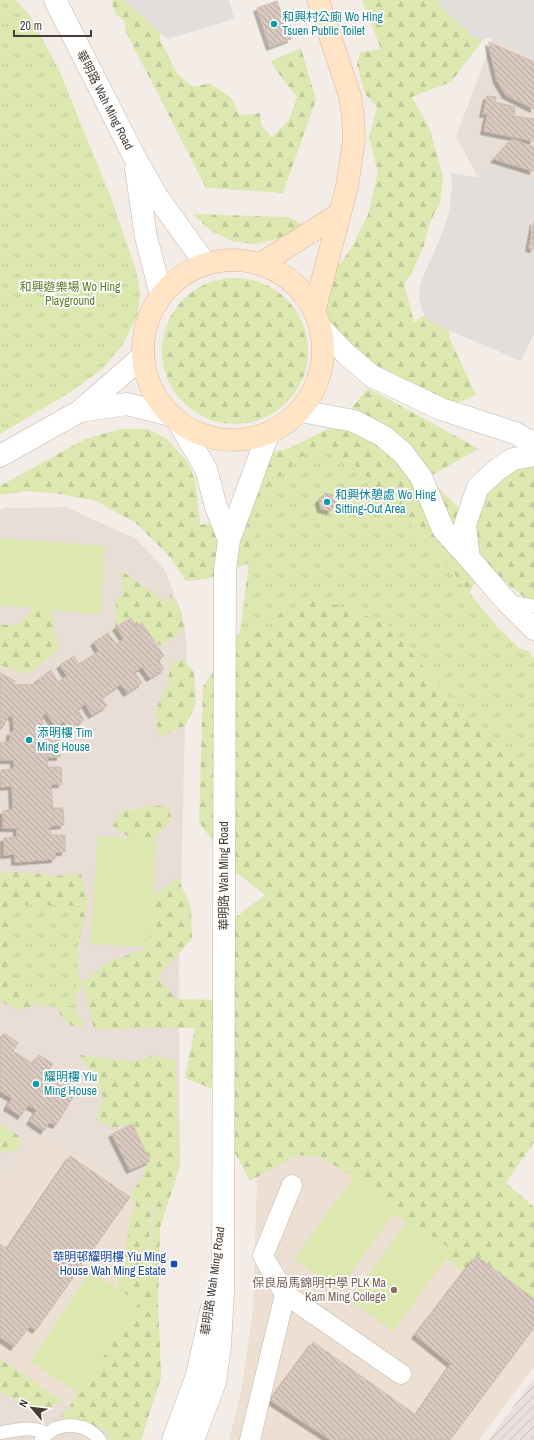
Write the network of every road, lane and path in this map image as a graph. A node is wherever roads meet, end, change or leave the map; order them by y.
1 (55, 0) edge
2 (318, 0) edge
3 (134, 156) junction
4 (339, 214) junction
5 (205, 263) junction
6 (262, 263) junction
7 (161, 295) junction
8 (315, 308) junction
9 (322, 329) junction
10 (143, 356) junction
11 (80, 411) junction
12 (301, 412) junction
13 (175, 419) junction
14 (268, 434) junction
15 (534, 444) edge
16 (534, 455) edge
17 (0, 456) edge
18 (229, 540) junction
19 (469, 558) junction
20 (506, 601) junction
21 (534, 606) edge
22 (534, 629) edge
23 (292, 1185) dead end
24 (222, 1213) junction
25 (285, 1294) junction
26 (401, 1374) dead end
27 (0, 1433) edge
28 (44, 1437) edge
29 (100, 1440) edge
30 (172, 1440) edge
31 (193, 1440) edge
32 (250, 1440) edge

1 - 3 street, 華明路 Wah Ming Road
2 - 4 main road
3 - 5 street, 華明路 Wah Ming Road
3 - 7 street, 華明路 Wah Ming Road
4 - 6 main road
4 - 8 main road
5 - 6 main road
5 - 7 main road
6 - 8 main road
7 - 10 main road
8 - 9 main road
9 - 12 main road
9 - 15 street
10 - 11 street
10 - 13 main road
11 - 13 street
11 - 17 street
12 - 14 main road
12 - 19 street
13 - 14 main road
13 - 18 street, 華明路 Wah Ming Road
14 - 18 street, 華明路 Wah Ming Road
16 - 19 street
18 - 24 street, 華明路 Wah Ming Road
19 - 20 street
20 - 21 lane
20 - 22 street
23 - 25 street
24 - 30 street, 華明路 Wah Ming Road
24 - 31 street, 華明路 Wah Ming Road
25 - 26 street
25 - 32 street
27 - 28 lane
28 - 29 lane

